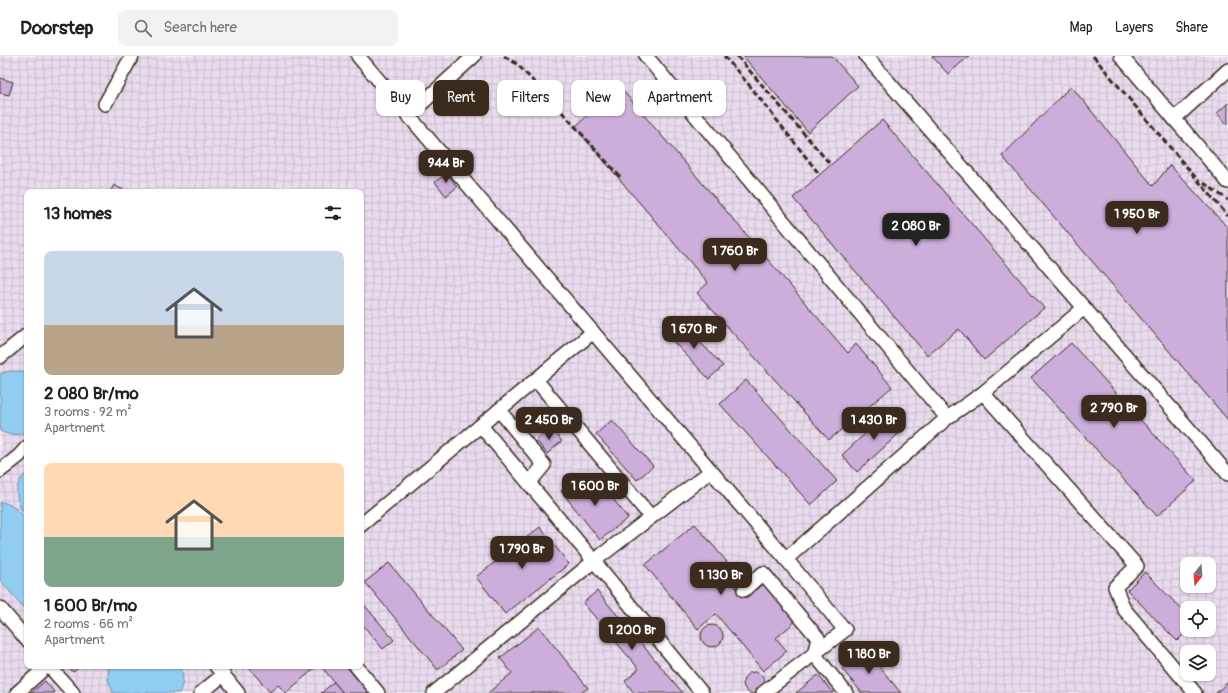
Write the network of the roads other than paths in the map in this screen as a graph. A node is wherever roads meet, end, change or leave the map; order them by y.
1 (132, 56) edge
2 (358, 56) edge
3 (474, 56) edge
4 (646, 56) edge
5 (866, 56) edge
6 (1121, 56) edge
7 (1228, 70) edge
8 (378, 80) edge
9 (425, 101) edge
10 (105, 104) dead end
11 (408, 116) edge
12 (1174, 119) junction
13 (1228, 182) edge
14 (1084, 308) junction
15 (593, 332) junction
16 (24, 337) edge
17 (0, 357) edge
18 (536, 380) junction
19 (983, 393) junction
20 (499, 410) junction
21 (947, 418) junction
22 (481, 426) junction
23 (24, 450) edge
24 (0, 471) edge
25 (711, 471) junction
26 (1228, 474) edge
27 (529, 483) junction
28 (651, 517) junction
29 (364, 523) edge
30 (786, 559) junction
31 (594, 561) junction
32 (744, 590) dead end
33 (0, 608) edge
34 (24, 636) edge
35 (814, 654) junction
36 (45, 669) edge
37 (51, 669) edge
38 (358, 669) edge
39 (219, 670) edge
40 (17, 693) edge
41 (72, 693) edge
42 (201, 693) edge
43 (238, 693) edge
44 (378, 693) edge
45 (434, 693) edge
46 (702, 693) edge
47 (763, 693) edge
48 (846, 693) edge
49 (1195, 693) edge

1 - 10 lane
2 - 8 lane
3 - 9 lane
4 - 21 lane
5 - 14 lane
6 - 12 lane
7 - 12 lane
11 - 15 lane
12 - 13 lane
14 - 19 lane
14 - 26 lane
15 - 18 lane
15 - 25 lane
16 - 17 lane
18 - 20 lane
18 - 28 lane
19 - 21 lane
19 - 49 lane
20 - 22 lane
20 - 27 lane
21 - 30 lane
22 - 27 lane
22 - 29 lane
23 - 24 lane
25 - 28 lane
25 - 30 lane
27 - 31 lane
28 - 31 lane
30 - 35 lane
31 - 45 lane
31 - 46 lane
32 - 35 lane
33 - 34 lane
35 - 47 lane
35 - 48 lane
36 - 40 lane
37 - 41 lane
38 - 44 lane
39 - 42 lane
39 - 43 lane

